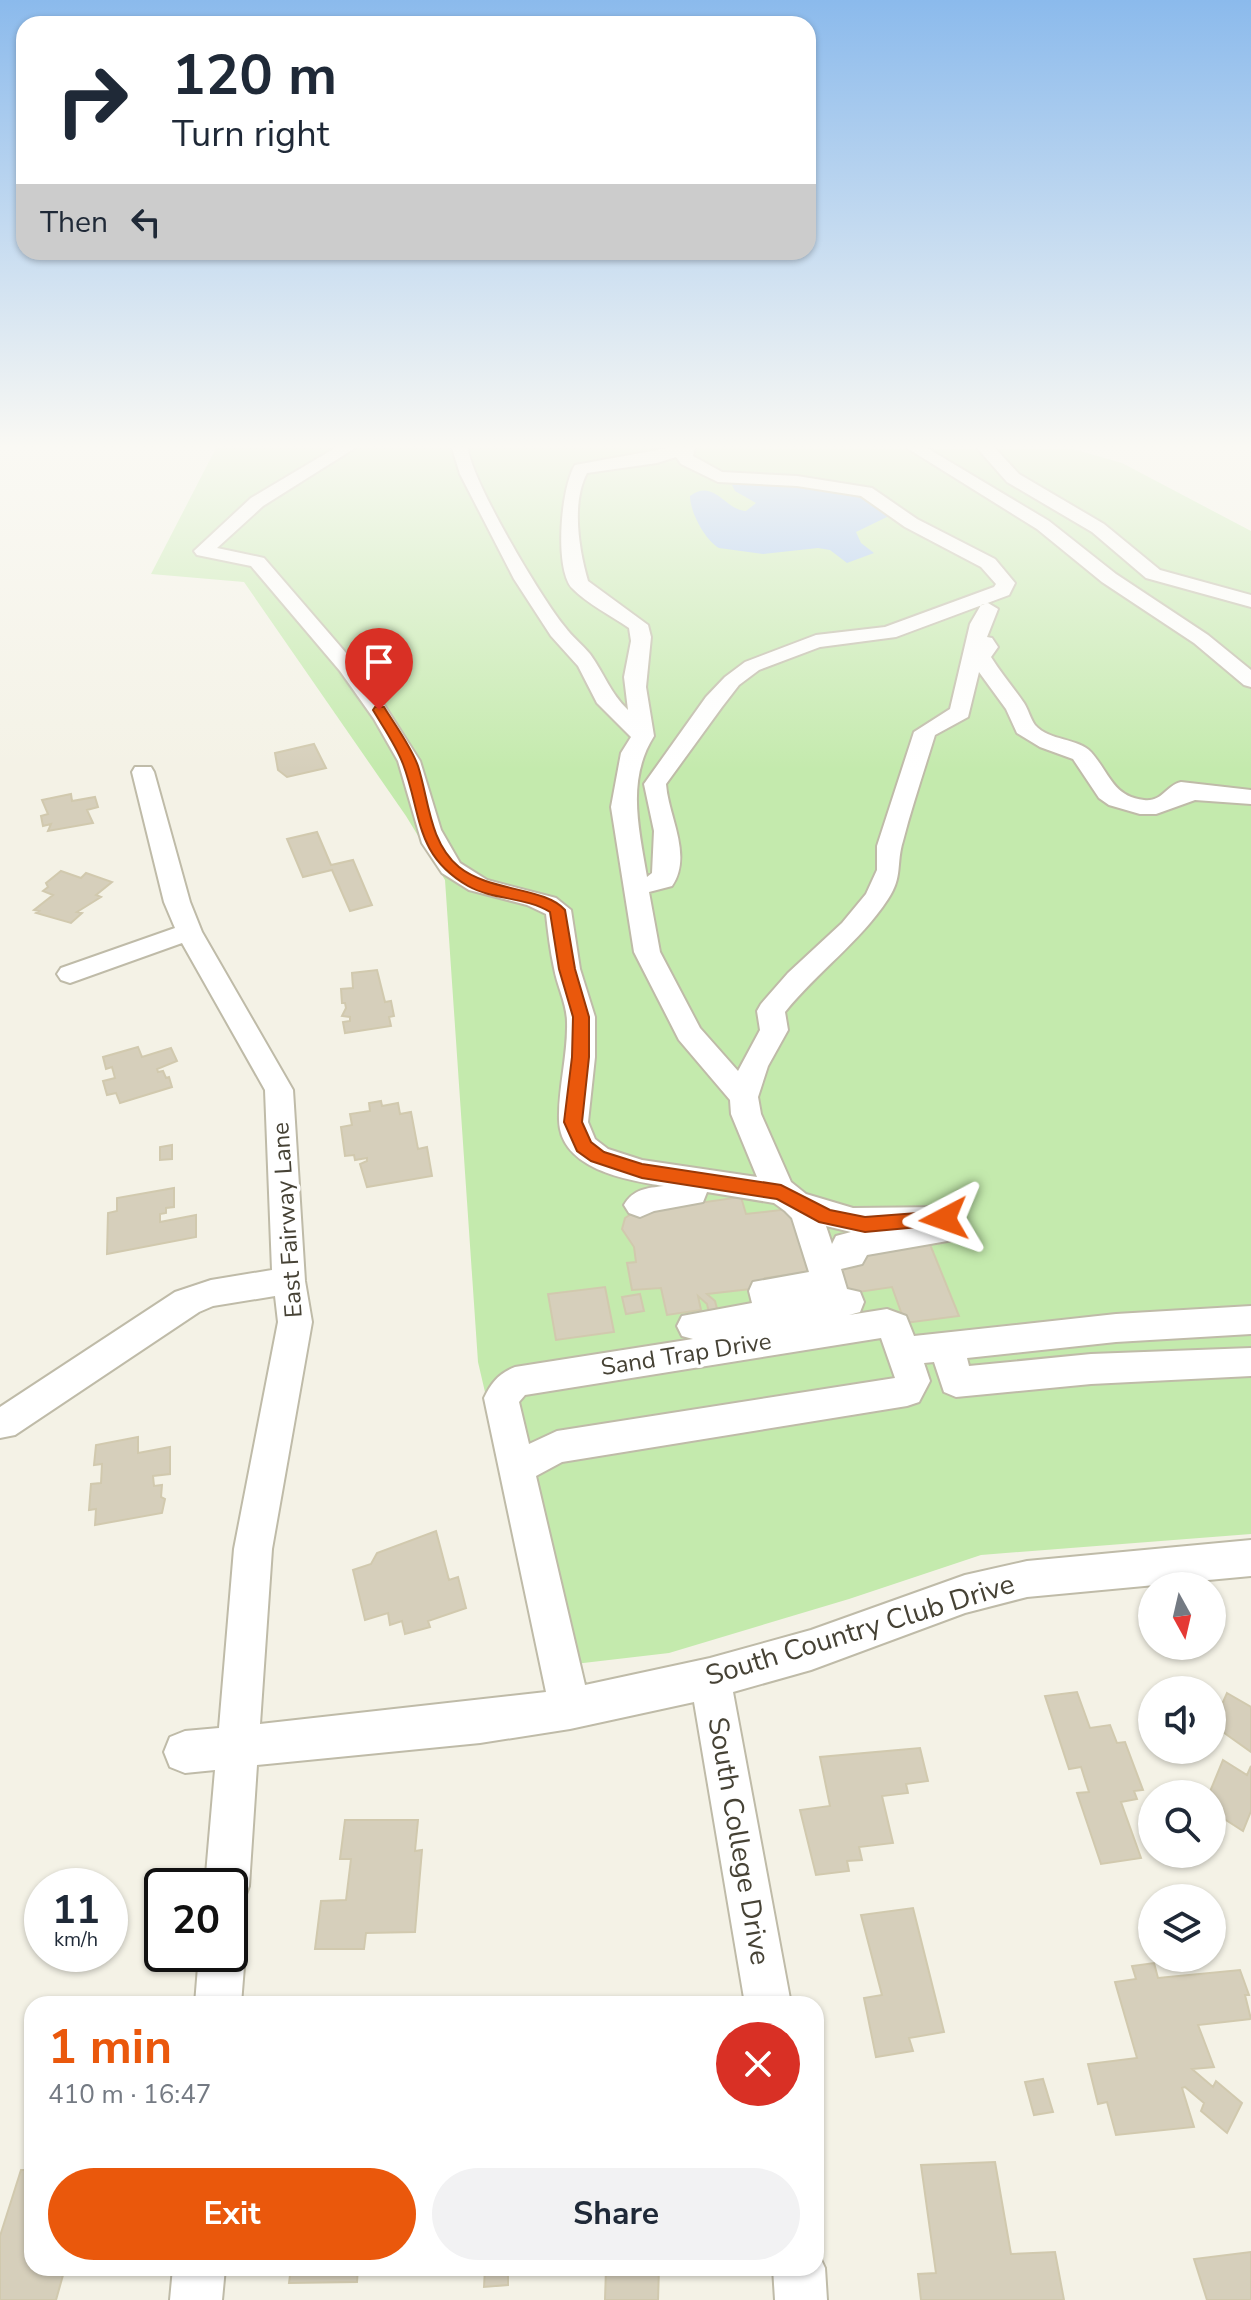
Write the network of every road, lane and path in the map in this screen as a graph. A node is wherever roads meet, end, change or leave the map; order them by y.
1 (233, 555) edge
2 (511, 555) edge
3 (575, 555) edge
4 (973, 555) edge
5 (1081, 555) edge
6 (1131, 555) edge
7 (1251, 601) edge
8 (980, 620) junction
9 (1251, 681) edge
10 (635, 724) junction
11 (143, 772) dead end
12 (1251, 797) edge
13 (636, 887) junction
14 (189, 932) junction
15 (70, 974) dead end
16 (744, 1097) junction
17 (690, 1180) junction
18 (791, 1198) junction
19 (640, 1205) dead end
20 (289, 1281) junction
21 (833, 1287) junction
22 (1251, 1320) edge
23 (694, 1326) dead end
24 (947, 1347) junction
25 (903, 1351) junction
26 (1251, 1362) edge
27 (3, 1424) dead end
28 (516, 1468) junction
29 (1251, 1558) edge
30 (710, 1678) junction
31 (570, 1709) junction
32 (237, 1747) junction
33 (185, 1752) dead end
34 (228, 1868) edge
35 (221, 1972) edge
36 (219, 1996) edge
37 (767, 1996) edge
38 (198, 2276) edge
39 (800, 2276) edge
40 (196, 2300) edge
41 (801, 2300) edge

1 - 17 street
2 - 10 street
3 - 10 street
4 - 8 street
5 - 9 street
6 - 7 street
8 - 12 street
8 - 13 street
8 - 16 street
10 - 13 street
11 - 14 street, East Fairway Lane
13 - 16 street
14 - 15 street
14 - 20 street, East Fairway Lane
16 - 18 street
17 - 18 street
17 - 19 street
18 - 21 street
18 - 21 street
20 - 27 street
20 - 32 street, East Fairway Lane
21 - 23 street
22 - 24 street
24 - 25 street
24 - 26 street
25 - 28 street
25 - 28 street, Sand Trap Drive
28 - 31 street, Sand Trap Drive
29 - 30 street, South Country Club Drive
30 - 31 street, South Country Club Drive
30 - 37 street, South College Drive
31 - 32 street, South Country Club Drive
32 - 33 street, South Country Club Drive
32 - 34 street, East Fairway Lane
35 - 36 street
38 - 40 street
39 - 41 street

